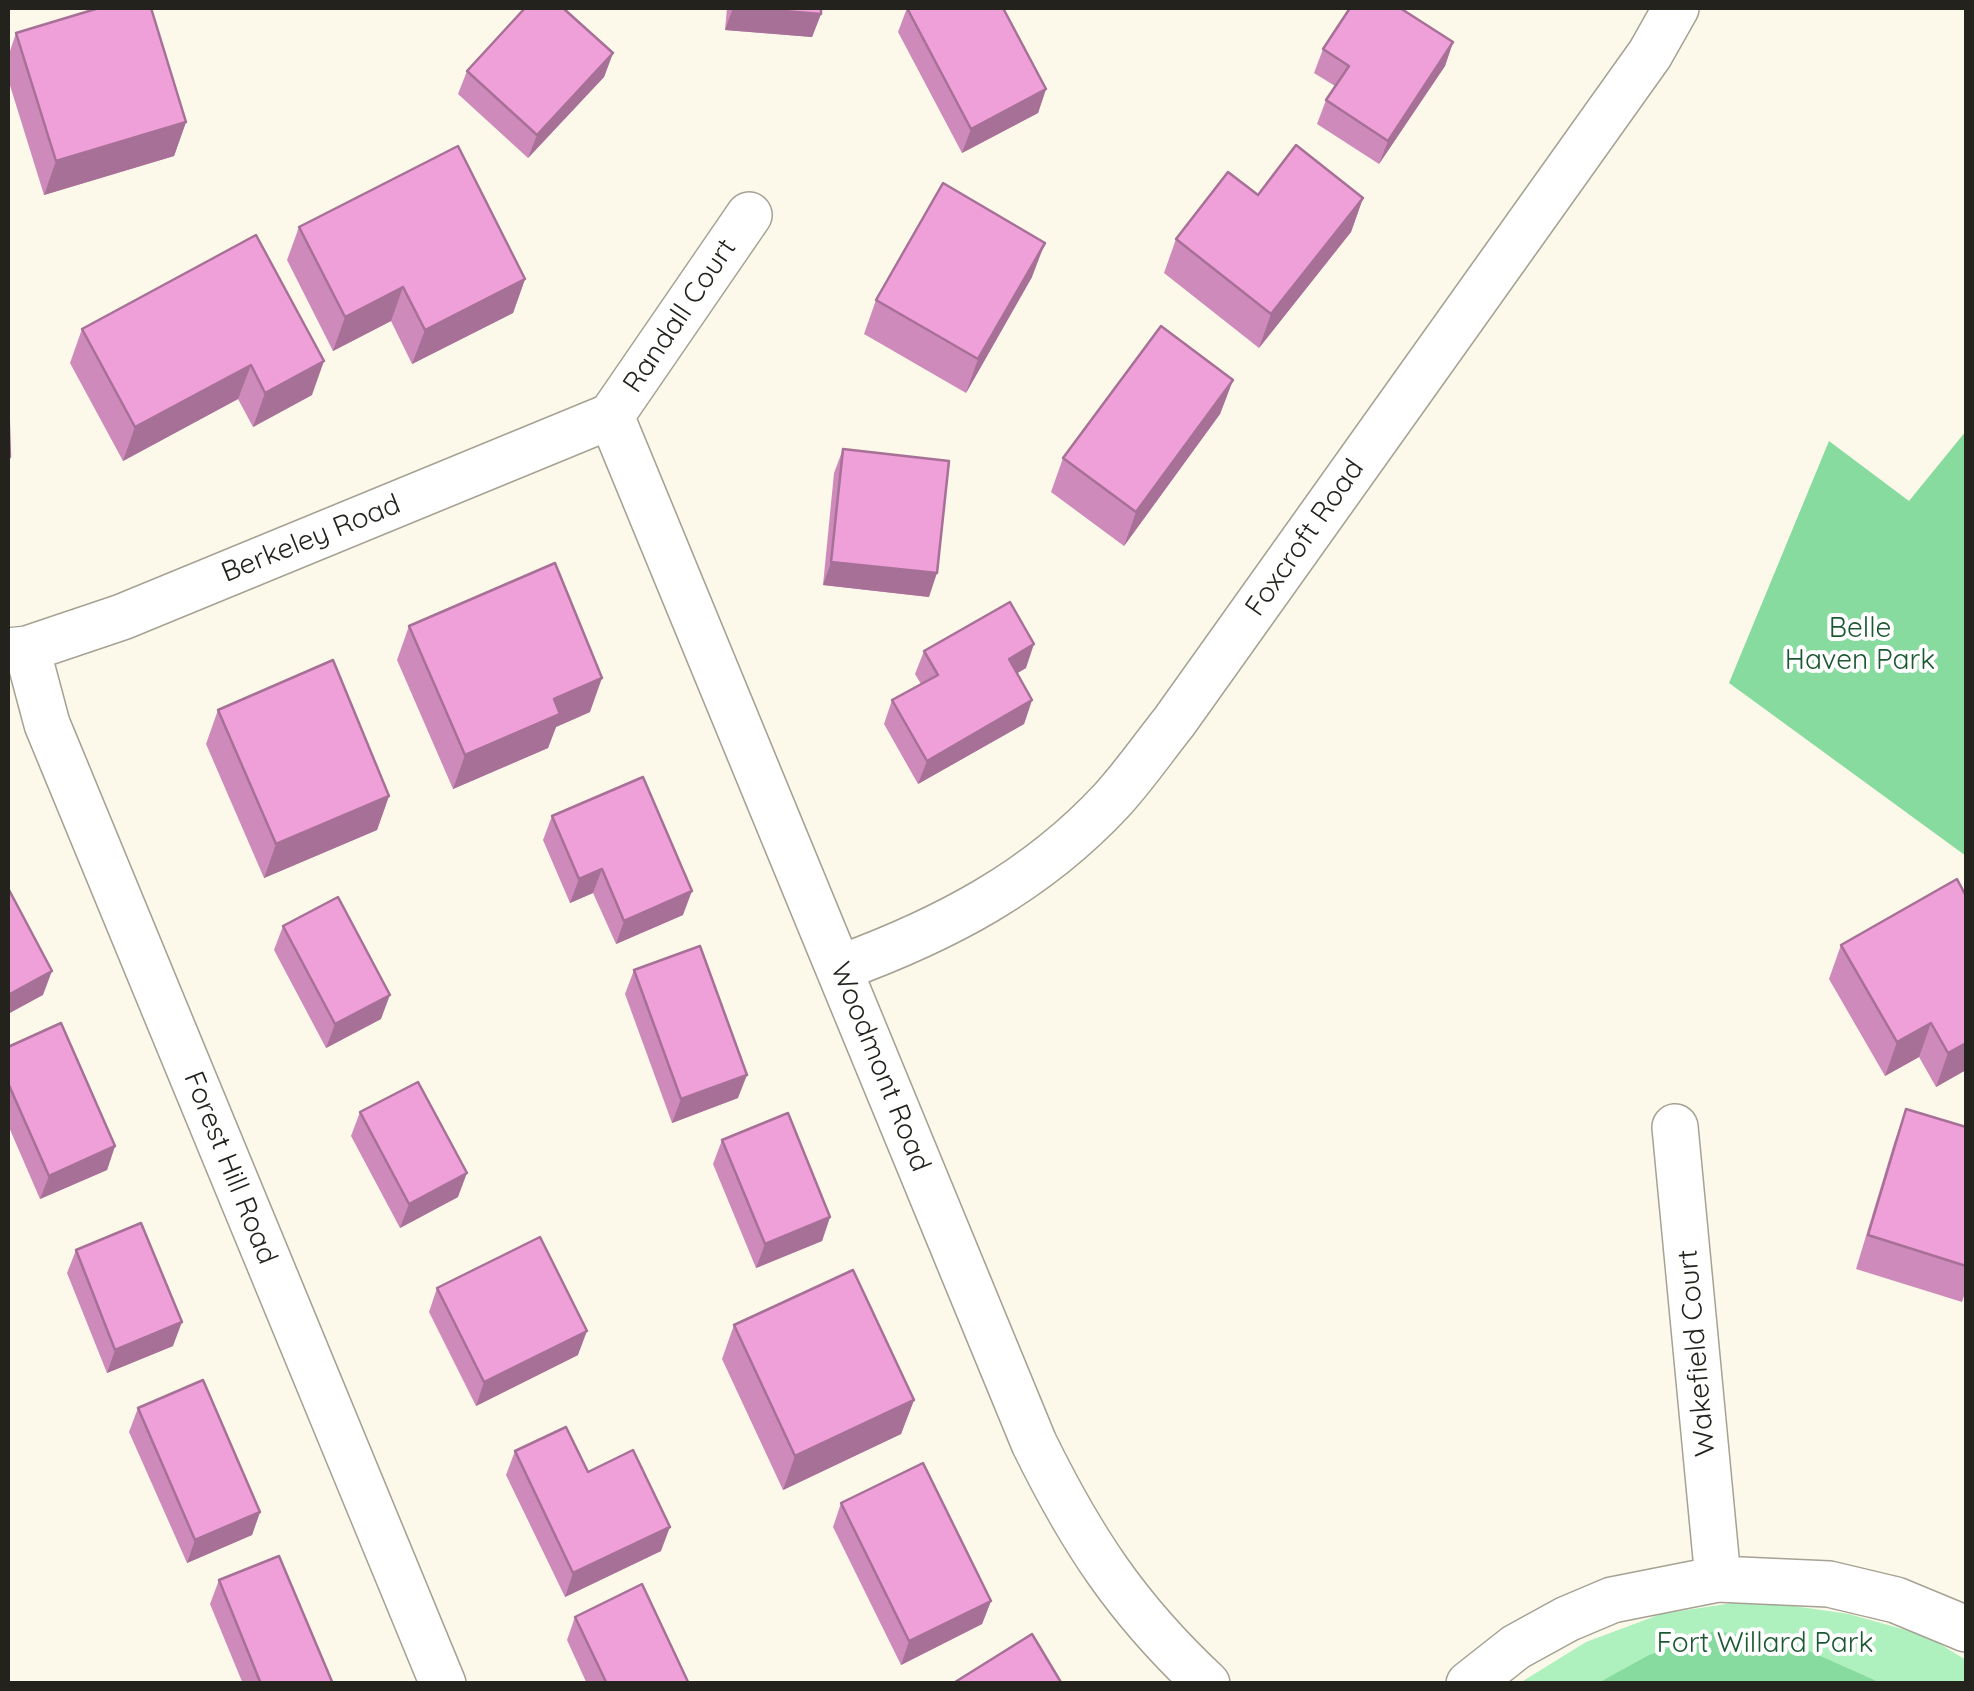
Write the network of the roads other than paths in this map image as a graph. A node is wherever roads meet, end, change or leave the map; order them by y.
1 (1676, 8) edge
2 (749, 215) dead end
3 (611, 416) junction
4 (17, 650) edge
5 (840, 968) junction
6 (1675, 1127) dead end
7 (1718, 1578) junction
8 (1966, 1629) edge
9 (443, 1684) edge
10 (1207, 1684) edge
11 (1469, 1684) edge

1 - 5 street, Foxcroft Road
2 - 3 street, Randall Court
3 - 4 street, Berkeley Road
3 - 5 street, Woodmont Road
4 - 9 street, Forest Hill Road
5 - 10 street, Woodmont Road
6 - 7 street, Wakefield Court
7 - 8 street
7 - 11 street

